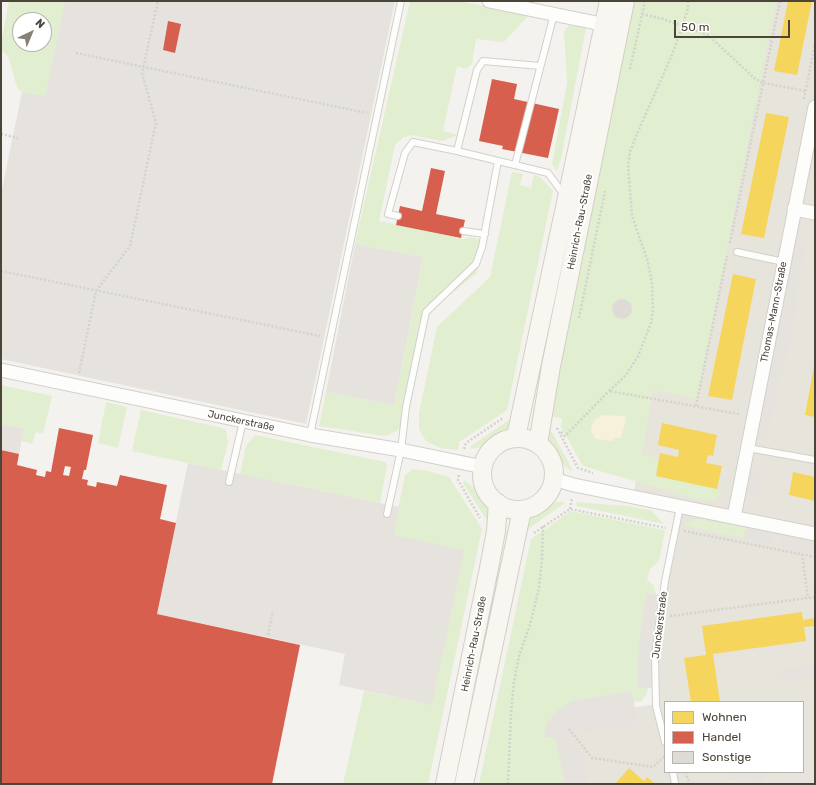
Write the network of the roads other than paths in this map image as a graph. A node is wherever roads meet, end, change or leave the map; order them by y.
1 (401, 1) edge
2 (489, 1) edge
3 (610, 1) edge
4 (625, 1) edge
5 (554, 14) junction
6 (612, 26) junction
7 (540, 66) junction
8 (809, 106) edge
9 (457, 151) junction
10 (498, 161) junction
11 (516, 165) junction
12 (567, 200) junction
13 (794, 209) junction
14 (815, 213) edge
15 (398, 216) dead end
16 (463, 231) dead end
17 (485, 234) junction
18 (737, 252) dead end
19 (784, 262) junction
20 (1, 370) edge
21 (243, 421) junction
22 (310, 435) junction
23 (516, 437) junction
24 (538, 444) junction
25 (747, 448) junction
26 (402, 450) junction
27 (815, 460) edge
28 (483, 467) junction
29 (553, 479) junction
30 (229, 482) dead end
31 (498, 503) junction
32 (680, 507) junction
33 (522, 510) junction
34 (387, 514) dead end
35 (734, 517) junction
36 (815, 534) edge
37 (664, 738) edge
38 (672, 773) edge
39 (446, 784) edge
40 (464, 784) edge
41 (676, 784) edge

1 - 22 lane
2 - 5 street
3 - 6 main road, Heinrich-Rau-Straße
4 - 6 main road, Heinrich-Rau-Straße
5 - 6 street
5 - 7 lane
6 - 12 main road, Heinrich-Rau-Straße
6 - 24 main road, Heinrich-Rau-Straße
7 - 9 lane
7 - 11 lane
8 - 13 street, Thomas-Mann-Straße
9 - 10 lane
9 - 15 lane
10 - 11 lane
10 - 17 lane
11 - 12 lane
12 - 23 main road, Heinrich-Rau-Straße
13 - 14 street
13 - 19 street, Thomas-Mann-Straße
16 - 17 lane
17 - 26 lane
18 - 19 lane
19 - 25 street, Thomas-Mann-Straße
20 - 21 street, Junckerstraße
21 - 22 street, Junckerstraße
21 - 30 lane
22 - 26 street, Junckerstraße
23 - 24 main road
23 - 28 main road
24 - 29 main road
25 - 27 lane
25 - 35 street, Thomas-Mann-Straße
26 - 28 street, Junckerstraße
26 - 34 lane
28 - 31 main road
29 - 32 street
29 - 33 main road
31 - 33 main road
31 - 39 main road, Heinrich-Rau-Straße
32 - 35 street
32 - 37 lane, Junckerstraße
33 - 40 main road, Heinrich-Rau-Straße
35 - 36 street
38 - 41 lane

